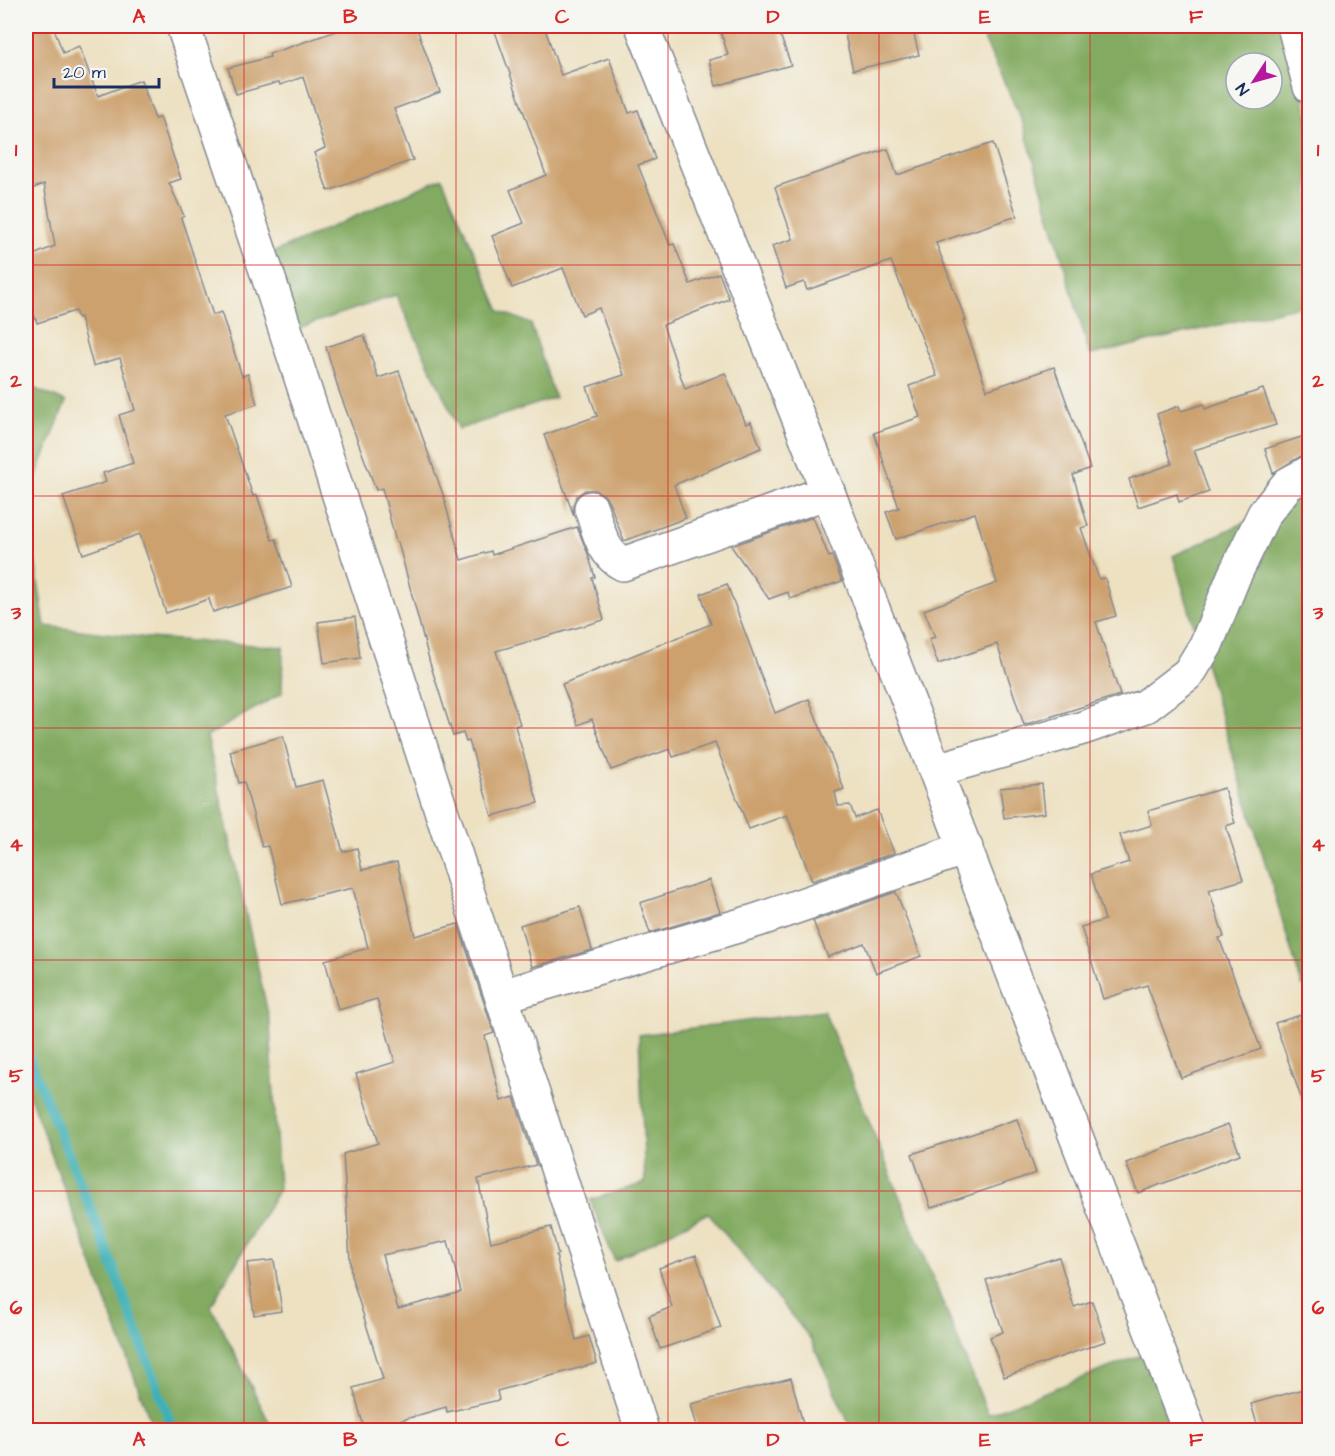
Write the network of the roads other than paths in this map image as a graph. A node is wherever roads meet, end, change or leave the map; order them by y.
1 (183, 26) edge
2 (642, 26) edge
3 (1294, 26) edge
4 (1310, 87) edge
5 (1310, 472) edge
6 (828, 492) junction
7 (591, 508) dead end
8 (936, 770) junction
9 (966, 848) junction
10 (502, 996) junction
11 (642, 1431) edge
12 (1188, 1431) edge

1 - 10 street
2 - 6 street
3 - 4 street
5 - 8 street
6 - 7 street
6 - 8 street
8 - 9 street
9 - 10 street
9 - 12 street
10 - 11 street

